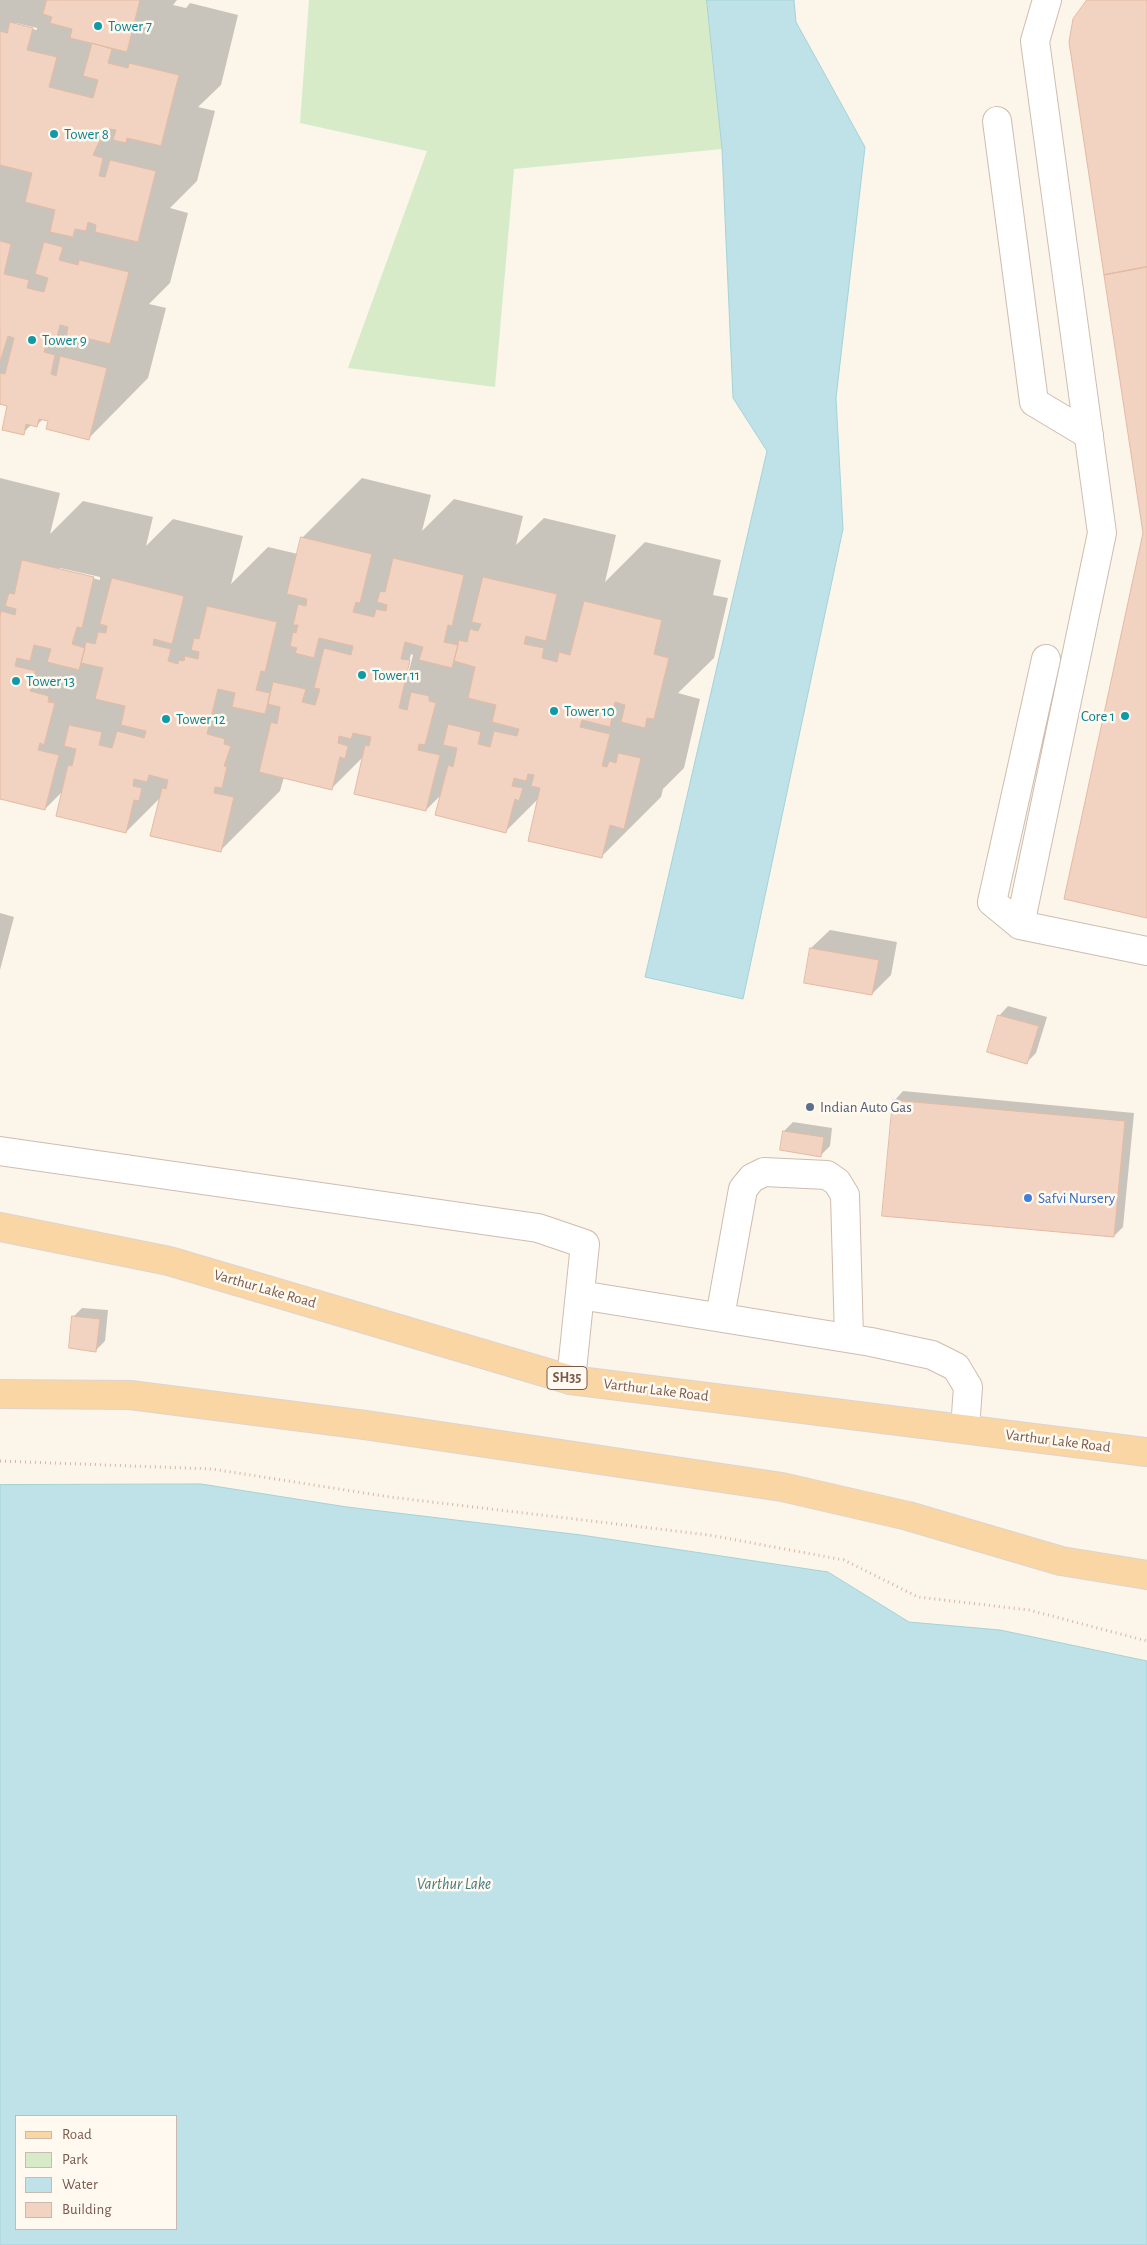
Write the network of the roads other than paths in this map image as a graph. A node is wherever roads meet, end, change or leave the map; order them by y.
1 (1047, 0) edge
2 (997, 121) dead end
3 (1089, 435) junction
4 (1046, 659) dead end
5 (1020, 925) junction
6 (1147, 951) edge
7 (0, 1151) edge
8 (1, 1229) edge
9 (580, 1295) junction
10 (720, 1317) junction
11 (849, 1338) junction
12 (571, 1380) junction
13 (0, 1394) edge
14 (965, 1429) junction
15 (1147, 1452) edge
16 (1147, 1575) edge

1 - 3 street
2 - 3 street
3 - 5 street
4 - 5 street
5 - 6 street
7 - 9 street
8 - 12 main road, Varthur Lake Road / SH35
9 - 10 street
9 - 12 street
10 - 11 street
10 - 11 street
11 - 14 street
12 - 14 main road, Varthur Lake Road / SH35
13 - 16 main road
14 - 15 main road, Varthur Lake Road / SH35

